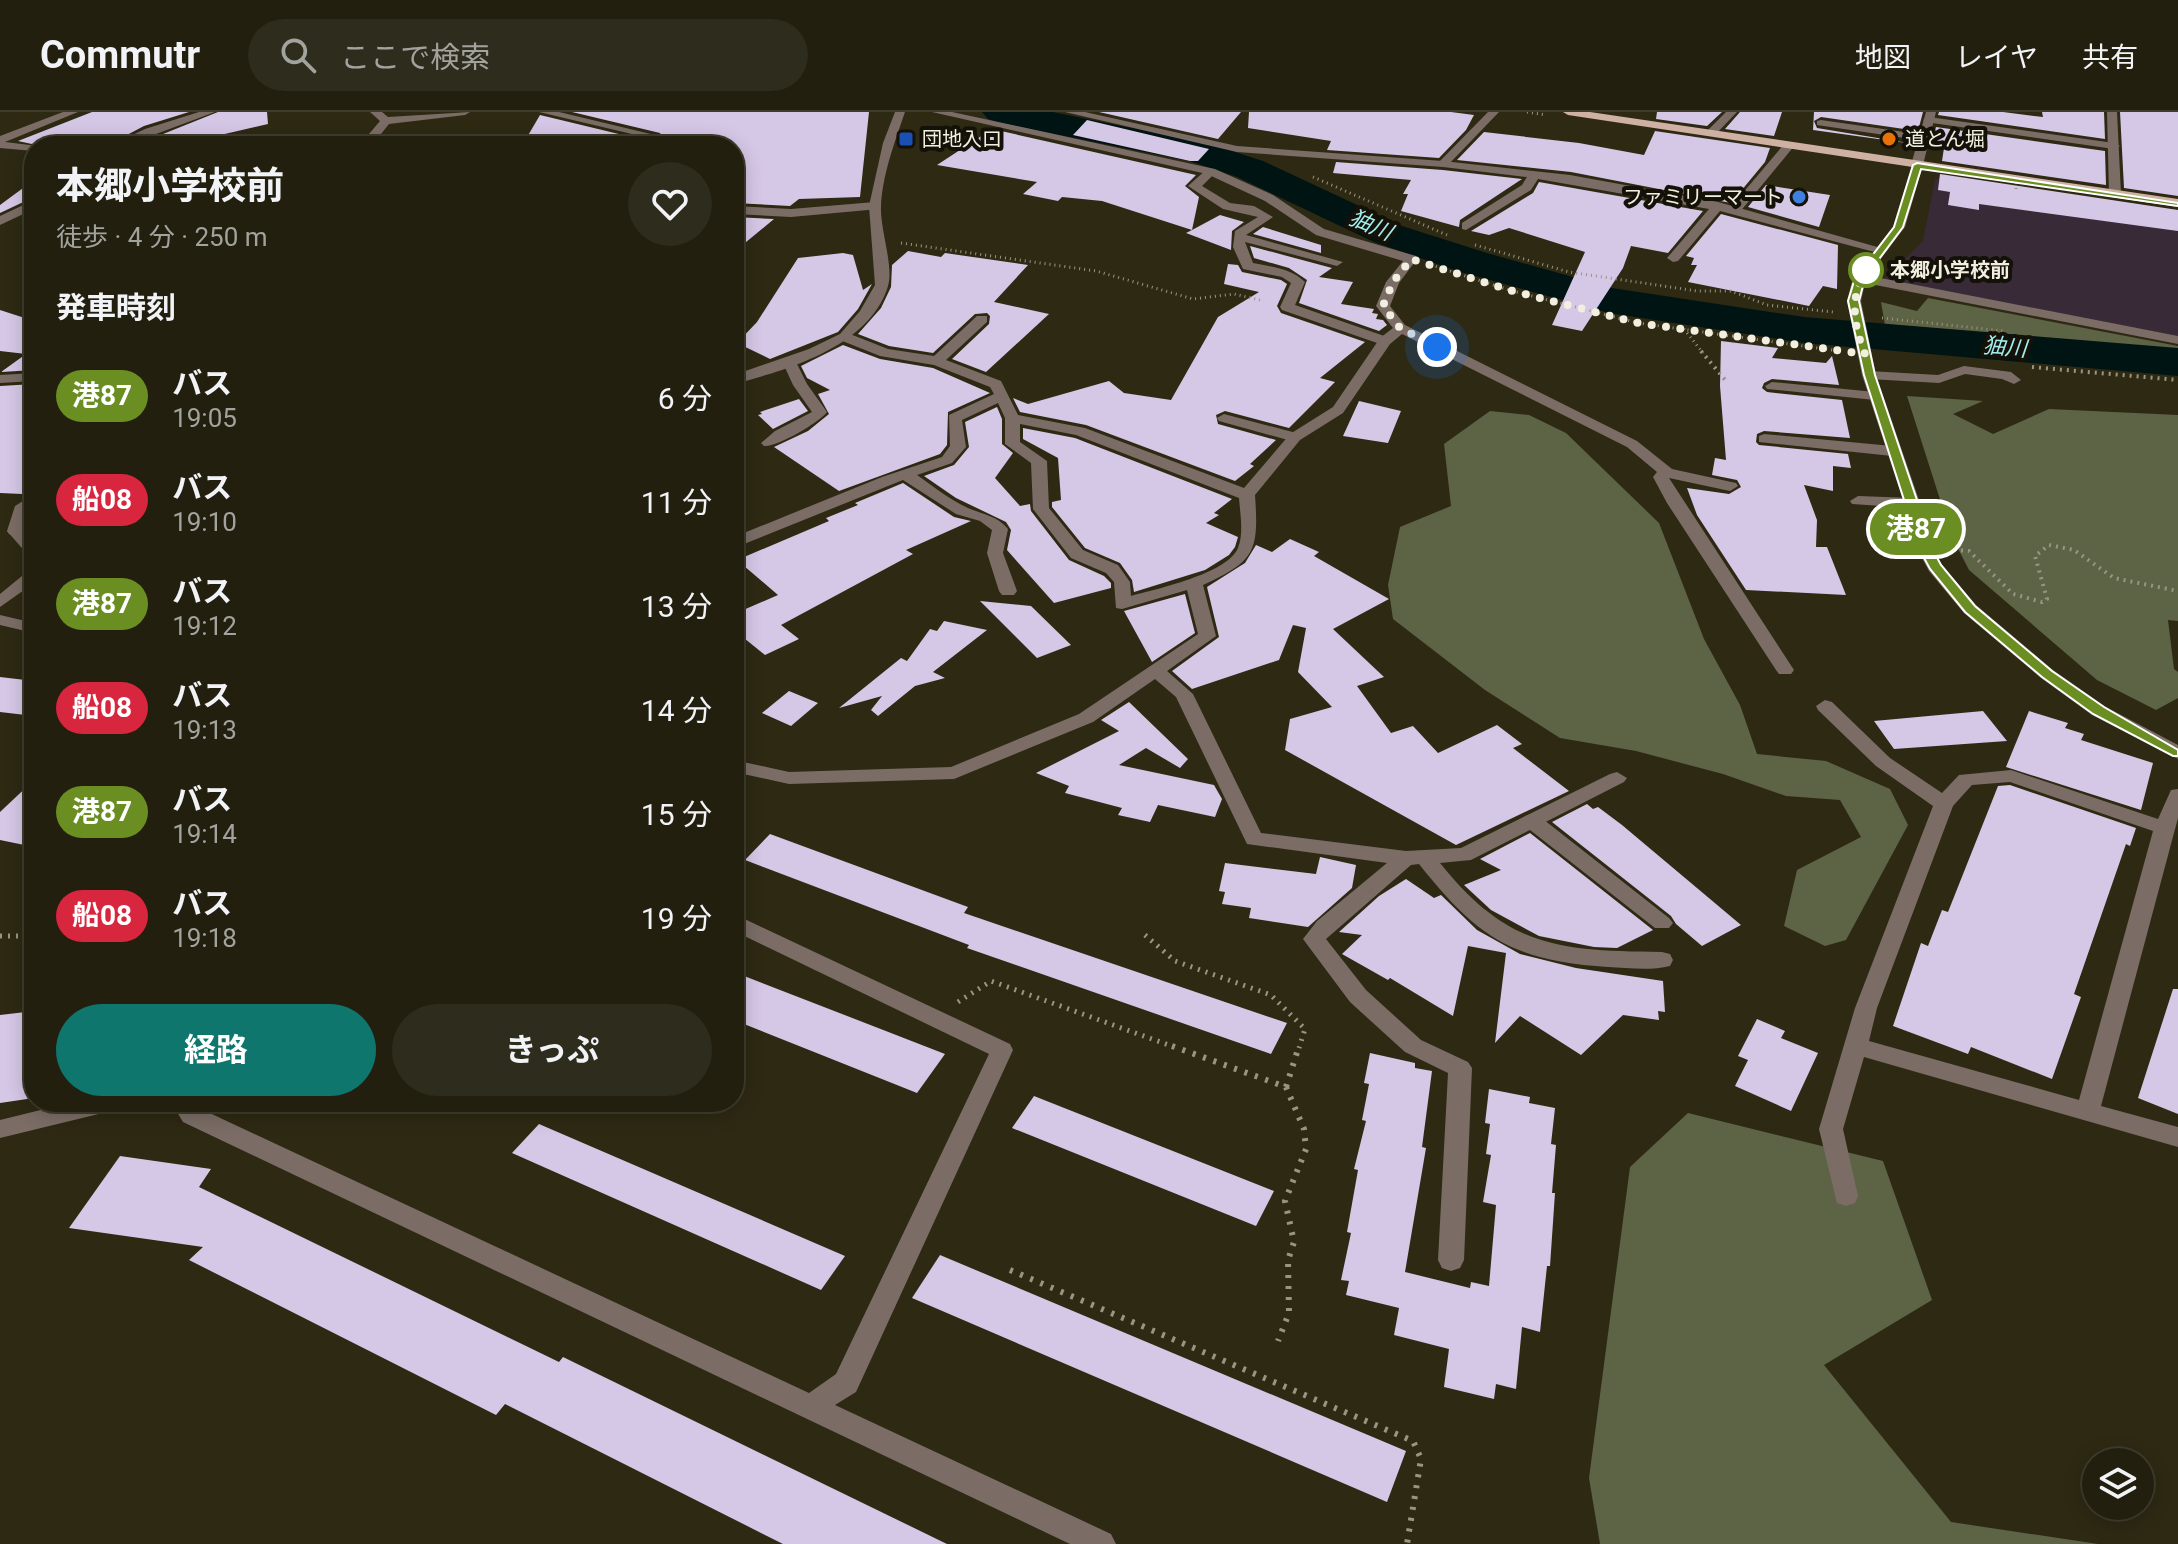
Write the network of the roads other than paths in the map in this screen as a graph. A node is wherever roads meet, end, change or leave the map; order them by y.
1 (73, 112) edge
2 (210, 112) edge
3 (375, 112) edge
4 (465, 112) edge
5 (544, 112) edge
6 (900, 112) edge
7 (937, 112) edge
8 (1070, 112) edge
9 (1494, 112) edge
10 (1568, 112) edge
11 (1618, 112) edge
12 (1732, 112) edge
13 (2112, 112) edge
14 (1930, 116) edge
15 (386, 121) junction
16 (1821, 123) dead end
17 (1713, 131) junction
18 (138, 136) edge
19 (377, 136) edge
20 (653, 136) dead end
21 (1925, 138) junction
22 (0, 143) edge
23 (1789, 145) junction
24 (2114, 146) junction
25 (24, 147) edge
26 (1236, 150) junction
27 (1443, 164) junction
28 (1917, 165) junction
29 (1213, 170) junction
30 (1534, 175) junction
31 (2115, 194) junction
32 (2178, 203) edge
33 (875, 206) junction
34 (1718, 206) junction
35 (24, 209) edge
36 (1735, 210) junction
37 (744, 211) edge
38 (0, 221) edge
39 (1466, 226) dead end
40 (1239, 237) junction
41 (1882, 250) junction
42 (1673, 258) dead end
43 (1337, 262) dead end
44 (1860, 278) junction
45 (982, 319) dead end
46 (1400, 328) junction
47 (845, 337) junction
48 (2178, 340) edge
49 (1385, 341) junction
50 (789, 361) junction
51 (937, 361) junction
52 (1869, 375) junction
53 (744, 377) edge
54 (24, 378) edge
55 (0, 379) edge
56 (2014, 380) dead end
57 (1772, 386) dead end
58 (1002, 396) junction
59 (1875, 396) junction
60 (1012, 418) junction
61 (1224, 418) dead end
62 (1295, 437) junction
63 (1764, 439) dead end
64 (769, 443) dead end
65 (1892, 451) junction
66 (1667, 472) junction
67 (907, 476) junction
68 (1730, 486) dead end
69 (1247, 495) junction
70 (1858, 501) dead end
71 (1912, 503) junction
72 (24, 507) edge
73 (744, 539) edge
74 (24, 540) edge
75 (24, 583) edge
76 (1194, 583) junction
77 (1008, 591) dead end
78 (0, 602) edge
79 (0, 620) edge
80 (24, 626) edge
81 (1785, 670) dead end
82 (1156, 671) junction
83 (1825, 706) dead end
84 (2178, 753) edge
85 (744, 768) edge
86 (1617, 778) dead end
87 (2178, 795) edge
88 (1944, 804) junction
89 (1532, 821) junction
90 (2164, 828) junction
91 (1415, 858) junction
92 (1662, 923) dead end
93 (744, 927) edge
94 (1662, 960) dead end
95 (1856, 1046) junction
96 (2088, 1111) junction
97 (70, 1112) edge
98 (189, 1112) edge
99 (0, 1129) edge
100 (2178, 1137) edge
101 (1846, 1196) dead end
102 (1451, 1260) dead end
103 (810, 1407) junction
104 (1101, 1544) edge

1 - 22 street
2 - 18 street
3 - 15 street
4 - 15 street
5 - 20 street
6 - 33 street
7 - 29 street
8 - 26 street
9 - 27 street
10 - 17 main road
11 - 17 main road
12 - 17 street
13 - 24 street
14 - 21 street
14 - 24 street
15 - 19 street
16 - 21 street
17 - 23 main road
21 - 28 street
22 - 25 street
23 - 28 main road
23 - 36 street
24 - 31 street
26 - 27 street
26 - 29 street
27 - 30 street
28 - 31 main road
28 - 41 street
29 - 40 street
29 - 46 street
30 - 34 street
30 - 39 street
31 - 32 main road
33 - 37 street
33 - 47 street
34 - 36 street
34 - 42 street
35 - 38 street
36 - 41 street
40 - 43 street
40 - 49 street
41 - 44 street
44 - 48 street
44 - 52 street
45 - 51 street
46 - 49 street
46 - 66 street
47 - 50 street
47 - 51 street
49 - 62 street
50 - 53 street
50 - 64 street
51 - 58 street
52 - 56 street
52 - 59 street
54 - 55 street
57 - 59 street
58 - 60 street
58 - 67 street
59 - 65 street
60 - 69 street
60 - 76 street
61 - 62 street
62 - 69 street
63 - 65 street
65 - 71 street
66 - 68 street
66 - 81 street
67 - 73 street
67 - 77 street
69 - 76 street
70 - 71 street
71 - 84 street
72 - 74 street
75 - 78 street
76 - 82 street
79 - 80 street
82 - 85 street
82 - 91 street
83 - 88 street
86 - 89 street
87 - 90 street
88 - 90 street
88 - 95 street
89 - 91 street
89 - 92 street
90 - 96 street
91 - 94 street
91 - 102 street
93 - 103 street
95 - 96 street
95 - 101 street
96 - 100 street
97 - 99 street
98 - 103 street
103 - 104 street

